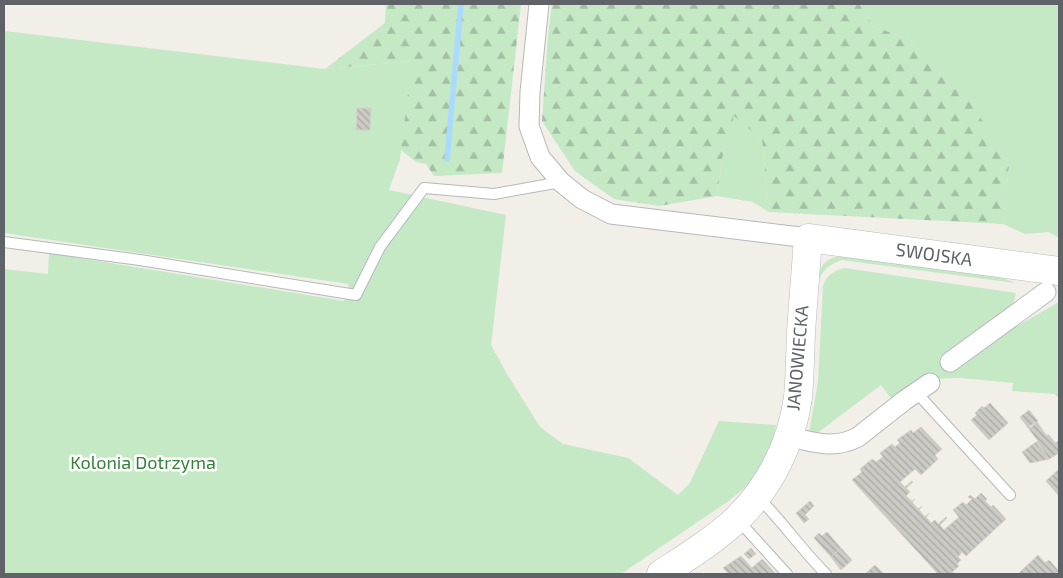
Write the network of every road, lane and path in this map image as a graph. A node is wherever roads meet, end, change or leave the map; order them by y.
1 (539, 4) edge
2 (562, 182) junction
3 (808, 238) junction
4 (4, 242) edge
5 (1052, 281) edge
6 (950, 362) dead end
7 (923, 388) joint
8 (789, 437) junction
9 (1010, 495) dead end
10 (757, 496) junction
11 (737, 519) junction
12 (661, 574) edge
13 (787, 574) edge
14 (826, 574) edge

1 - 2 street
2 - 3 street
2 - 4 lane
3 - 5 street, SWOJSKA
3 - 8 street, JANOWIECKA
5 - 6 street
7 - 8 street
7 - 9 lane
8 - 10 street, JANOWIECKA
10 - 11 street, JANOWIECKA
10 - 14 lane
11 - 12 street, JANOWIECKA
11 - 13 lane

